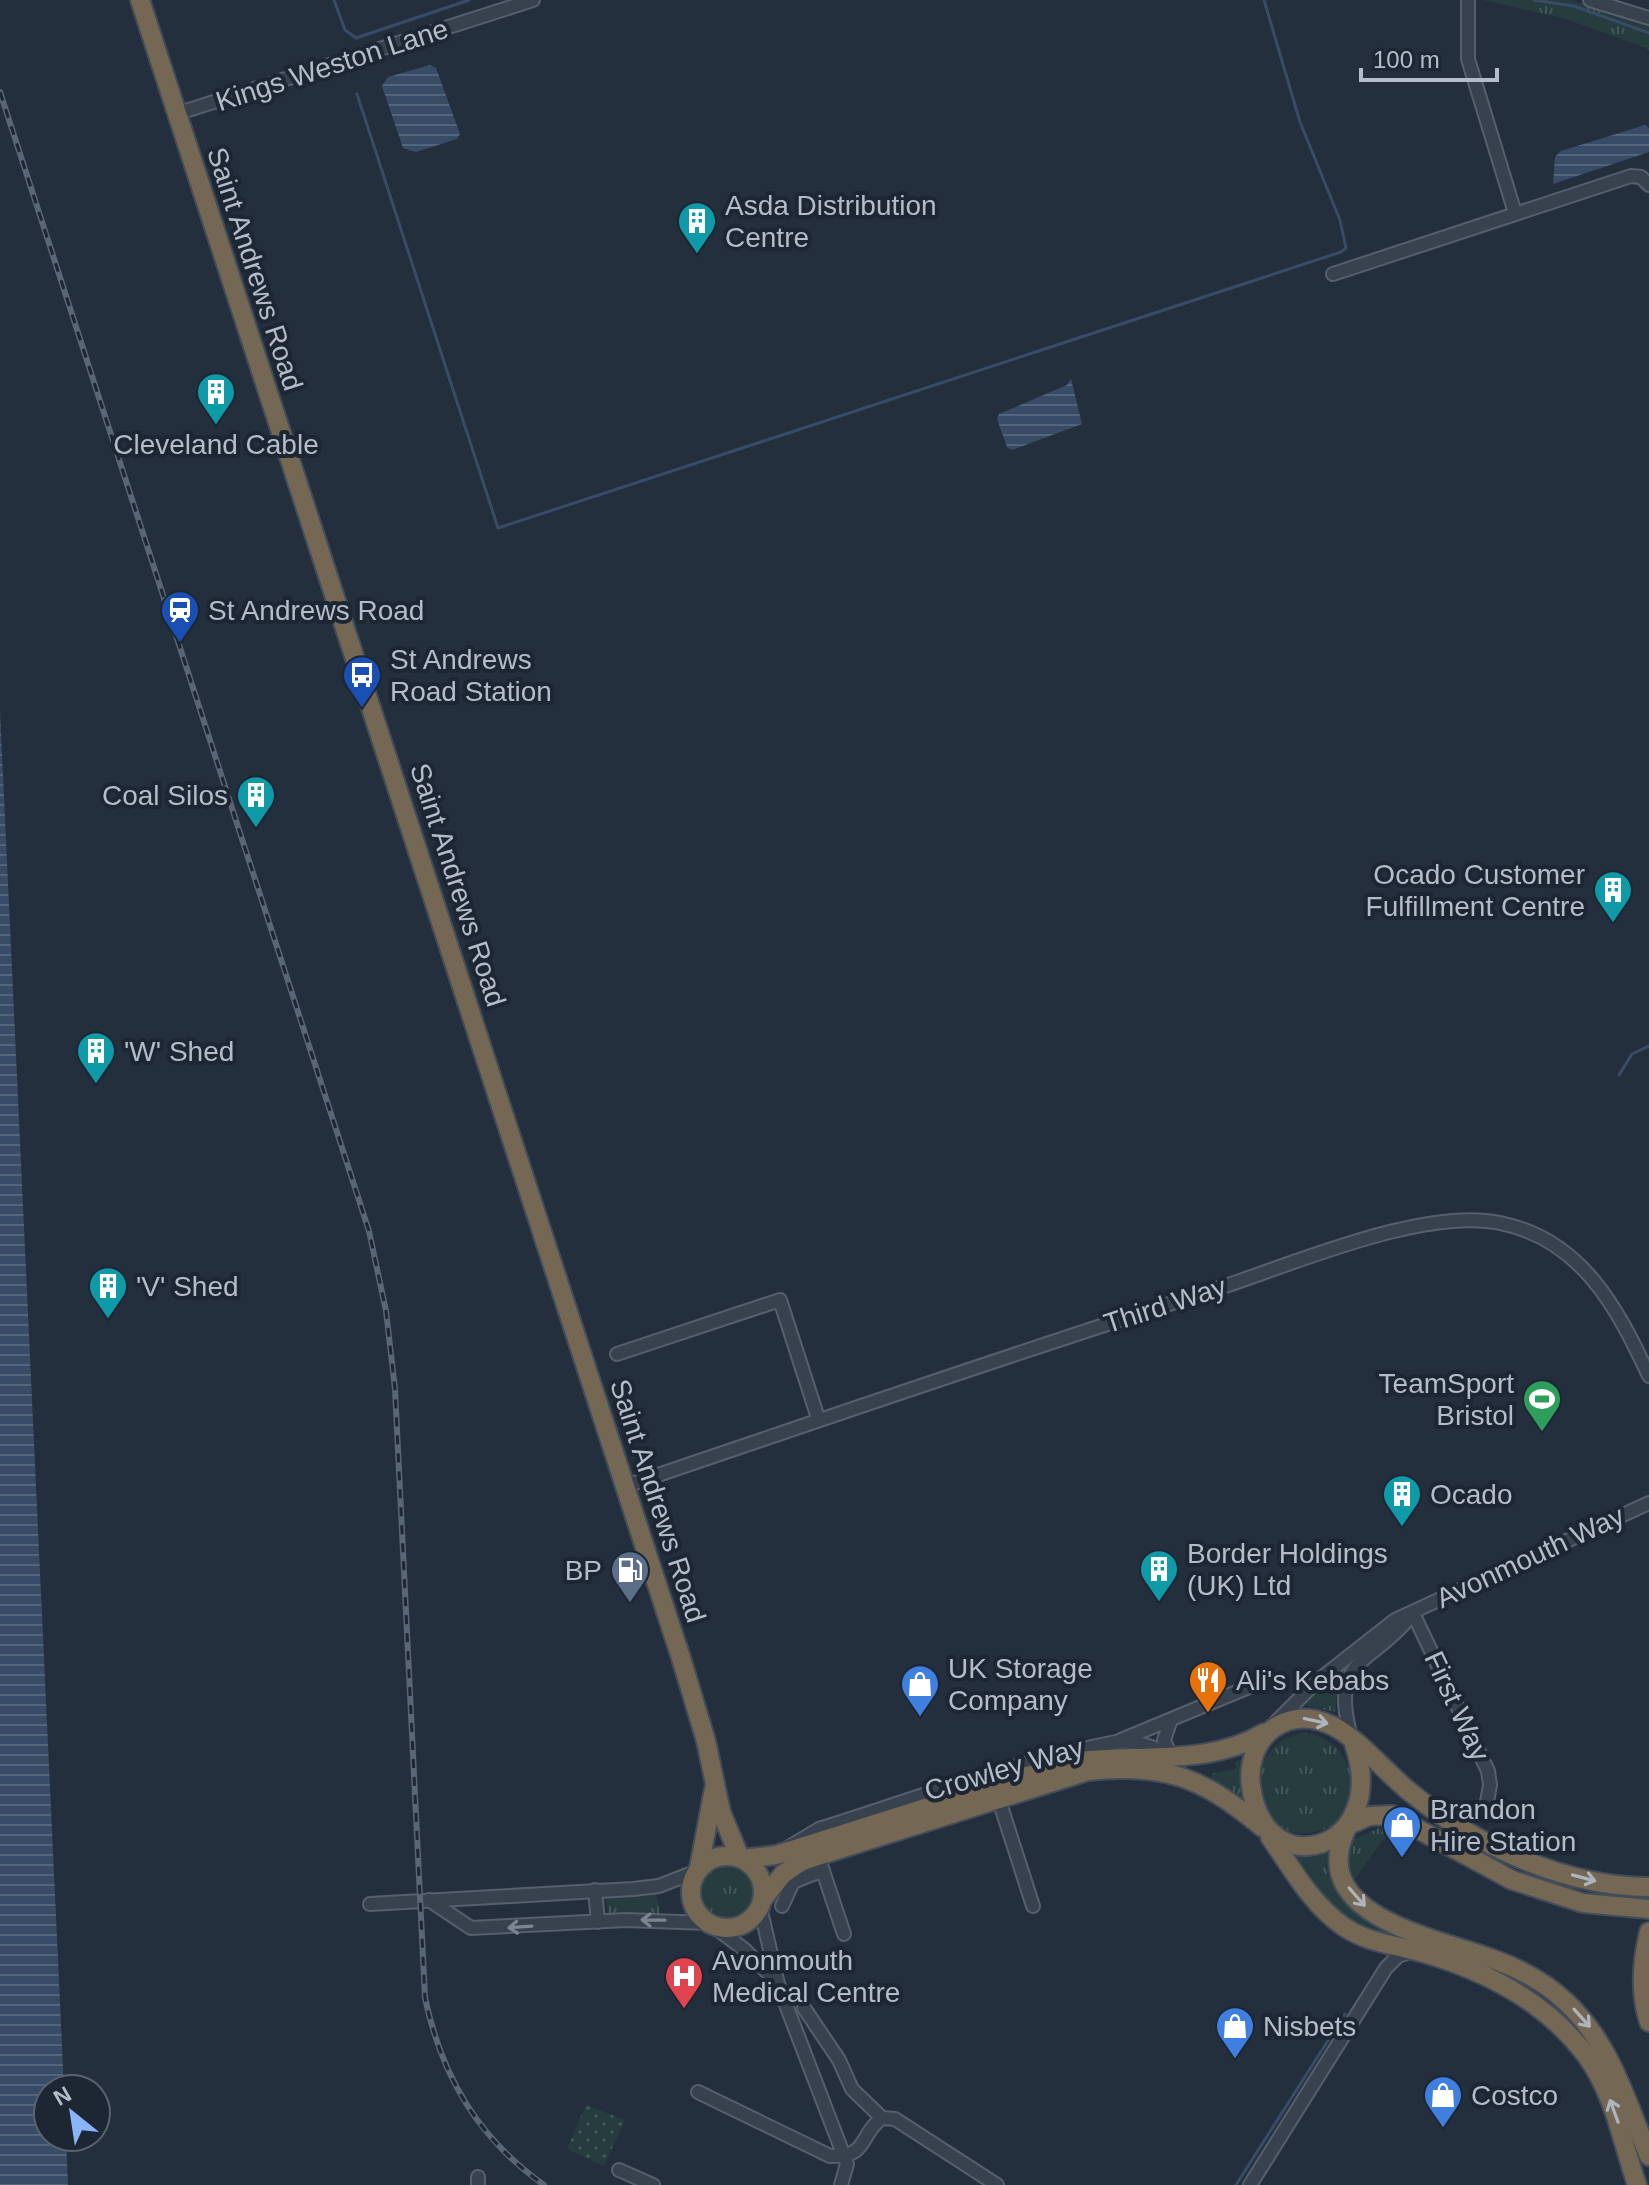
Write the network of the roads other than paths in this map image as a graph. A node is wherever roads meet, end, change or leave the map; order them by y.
1 (140, 0) edge
2 (533, 0) edge
3 (1468, 0) edge
4 (1590, 0) edge
5 (1632, 6) edge
6 (1649, 18) edge
7 (176, 114) junction
8 (1649, 185) edge
9 (1515, 213) junction
10 (1333, 274) dead end
11 (617, 1354) dead end
12 (1649, 1376) edge
13 (818, 1418) junction
14 (623, 1487) junction
15 (1649, 1503) edge
16 (1413, 1613) junction
17 (1261, 1682) dead end
18 (1170, 1722) junction
19 (1270, 1728) junction
20 (1118, 1741) junction
21 (1353, 1743) junction
22 (1170, 1755) junction
23 (714, 1788) junction
24 (998, 1797) junction
25 (1487, 1802) dead end
26 (1349, 1826) junction
27 (1266, 1831) junction
28 (776, 1855) junction
29 (741, 1858) junction
30 (820, 1863) junction
31 (698, 1870) junction
32 (1649, 1887) edge
33 (595, 1890) junction
34 (463, 1897) junction
35 (429, 1900) junction
36 (761, 1903) junction
37 (370, 1904) dead end
38 (782, 1906) dead end
39 (1033, 1906) dead end
40 (1649, 1909) edge
41 (456, 1919) junction
42 (598, 1922) junction
43 (710, 1924) junction
44 (1649, 1932) edge
45 (844, 1934) dead end
46 (1378, 1942) junction
47 (1415, 1950) junction
48 (1386, 1968) junction
49 (778, 1984) junction
50 (804, 2008) dead end
51 (1649, 2022) edge
52 (698, 2092) dead end
53 (882, 2118) junction
54 (844, 2156) junction
55 (1649, 2156) edge
56 (619, 2170) dead end
57 (653, 2185) edge
58 (841, 2185) edge
59 (997, 2185) edge
60 (1250, 2185) edge
61 (1637, 2185) edge

1 - 7 highway, Saint Andrews Road
2 - 7 street, Kings Weston Lane
3 - 9 street
4 - 5 street
5 - 6 street
7 - 14 highway, Saint Andrews Road
8 - 9 street
9 - 10 street
11 - 13 street
12 - 13 street, Third Way
13 - 14 street, Third Way
14 - 23 highway, Saint Andrews Road
15 - 16 street, Avonmouth Way
16 - 19 street, Avonmouth Way
16 - 21 street, Avonmouth Way
16 - 25 street, First Way
17 - 18 street
18 - 20 street
18 - 22 street
19 -> 21 highway
19 - 22 highway, Crowley Way
19 - 27 highway
20 - 22 street
20 - 28 street
21 - 26 highway
21 -> 32 highway
22 - 28 highway, Crowley Way
23 - 29 highway, Saint Andrews Road
23 - 31 highway, Saint Andrews Road
24 - 27 highway, Crowley Way
24 - 30 highway, Crowley Way
24 - 39 street
26 - 27 highway
26 - 40 highway
26 -> 55 highway
27 - 46 highway
28 - 29 highway, Crowley Way
29 - 31 highway
29 - 36 highway
30 - 36 highway, Crowley Way
30 - 38 street
30 - 45 street
31 - 33 street
31 - 43 highway
33 - 34 street
33 - 42 street
34 - 35 street
34 - 41 street
35 - 37 street
35 - 41 street
36 - 43 highway
36 - 49 street
42 -> 41 street
43 -> 42 street
43 - 49 street
44 - 51 highway
46 - 47 highway
46 - 48 street
47 - 48 street
61 -> 47 highway
48 - 60 street
49 - 54 street
50 - 53 street
52 - 54 street
53 - 54 street
53 - 59 street
54 - 58 street
56 - 57 street

